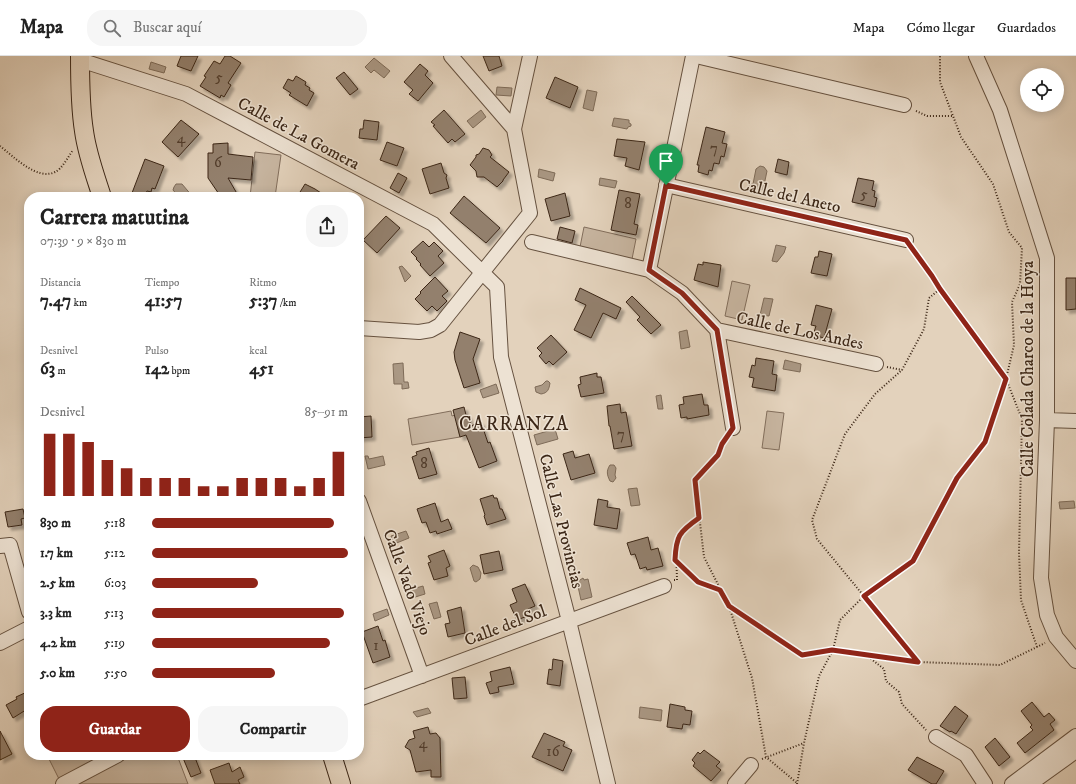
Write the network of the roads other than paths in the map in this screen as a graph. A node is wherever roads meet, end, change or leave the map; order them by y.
1 (451, 56) edge
2 (530, 56) edge
3 (693, 56) edge
4 (696, 56) edge
5 (976, 56) edge
6 (80, 58) edge
7 (520, 100) junction
8 (904, 105) road end
9 (495, 107) junction
10 (514, 129) junction
11 (666, 185) junction
12 (100, 192) edge
13 (906, 240) road end
14 (532, 242) dead end
15 (649, 270) junction
16 (482, 272) junction
17 (364, 328) edge
18 (717, 330) junction
19 (876, 364) dead end
20 (1047, 420) junction
21 (1076, 421) edge
22 (733, 428) road end
23 (364, 515) edge
24 (0, 546) edge
25 (670, 583) road end
26 (24, 594) edge
27 (569, 621) junction
28 (24, 631) edge
29 (0, 643) edge
30 (1076, 661) edge
31 (422, 676) junction
32 (364, 697) edge
33 (936, 737) road end
34 (1075, 742) edge
35 (109, 760) edge
36 (334, 760) edge
37 (751, 765) road end
38 (64, 784) edge
39 (341, 784) edge
40 (608, 784) edge
41 (735, 784) edge
42 (985, 784) edge
43 (1012, 784) edge
44 (1030, 784) edge

1 - 9 street
2 - 7 street
3 - 11 street
4 - 8 street
5 - 20 street, Calle Colada Charco de la Hoya
6 - 12 main road
6 - 16 street, Calle de La Gomera
7 - 9 street
7 - 10 street
9 - 10 street
10 - 16 street
11 - 13 street, Calle del Aneto
11 - 15 street
14 - 15 street, Calle de Los Andes
15 - 18 street, Calle de Los Andes
16 - 17 street
16 - 27 street, Calle Las Provincias
18 - 19 street, Calle de Los Andes
18 - 22 street, Calle de Los Andes
20 - 21 street
20 - 30 street, Calle Colada Charco de la Hoya
23 - 31 street, Calle Vado Viejo
24 - 26 street
25 - 27 street, Calle del Sol
27 - 31 street, Calle del Sol
27 - 40 street, Calle Las Provincias
28 - 29 street
31 - 32 street, Calle del Sol
33 - 42 street
34 - 43 street
34 - 44 street
35 - 38 street
36 - 39 main road
37 - 41 street

